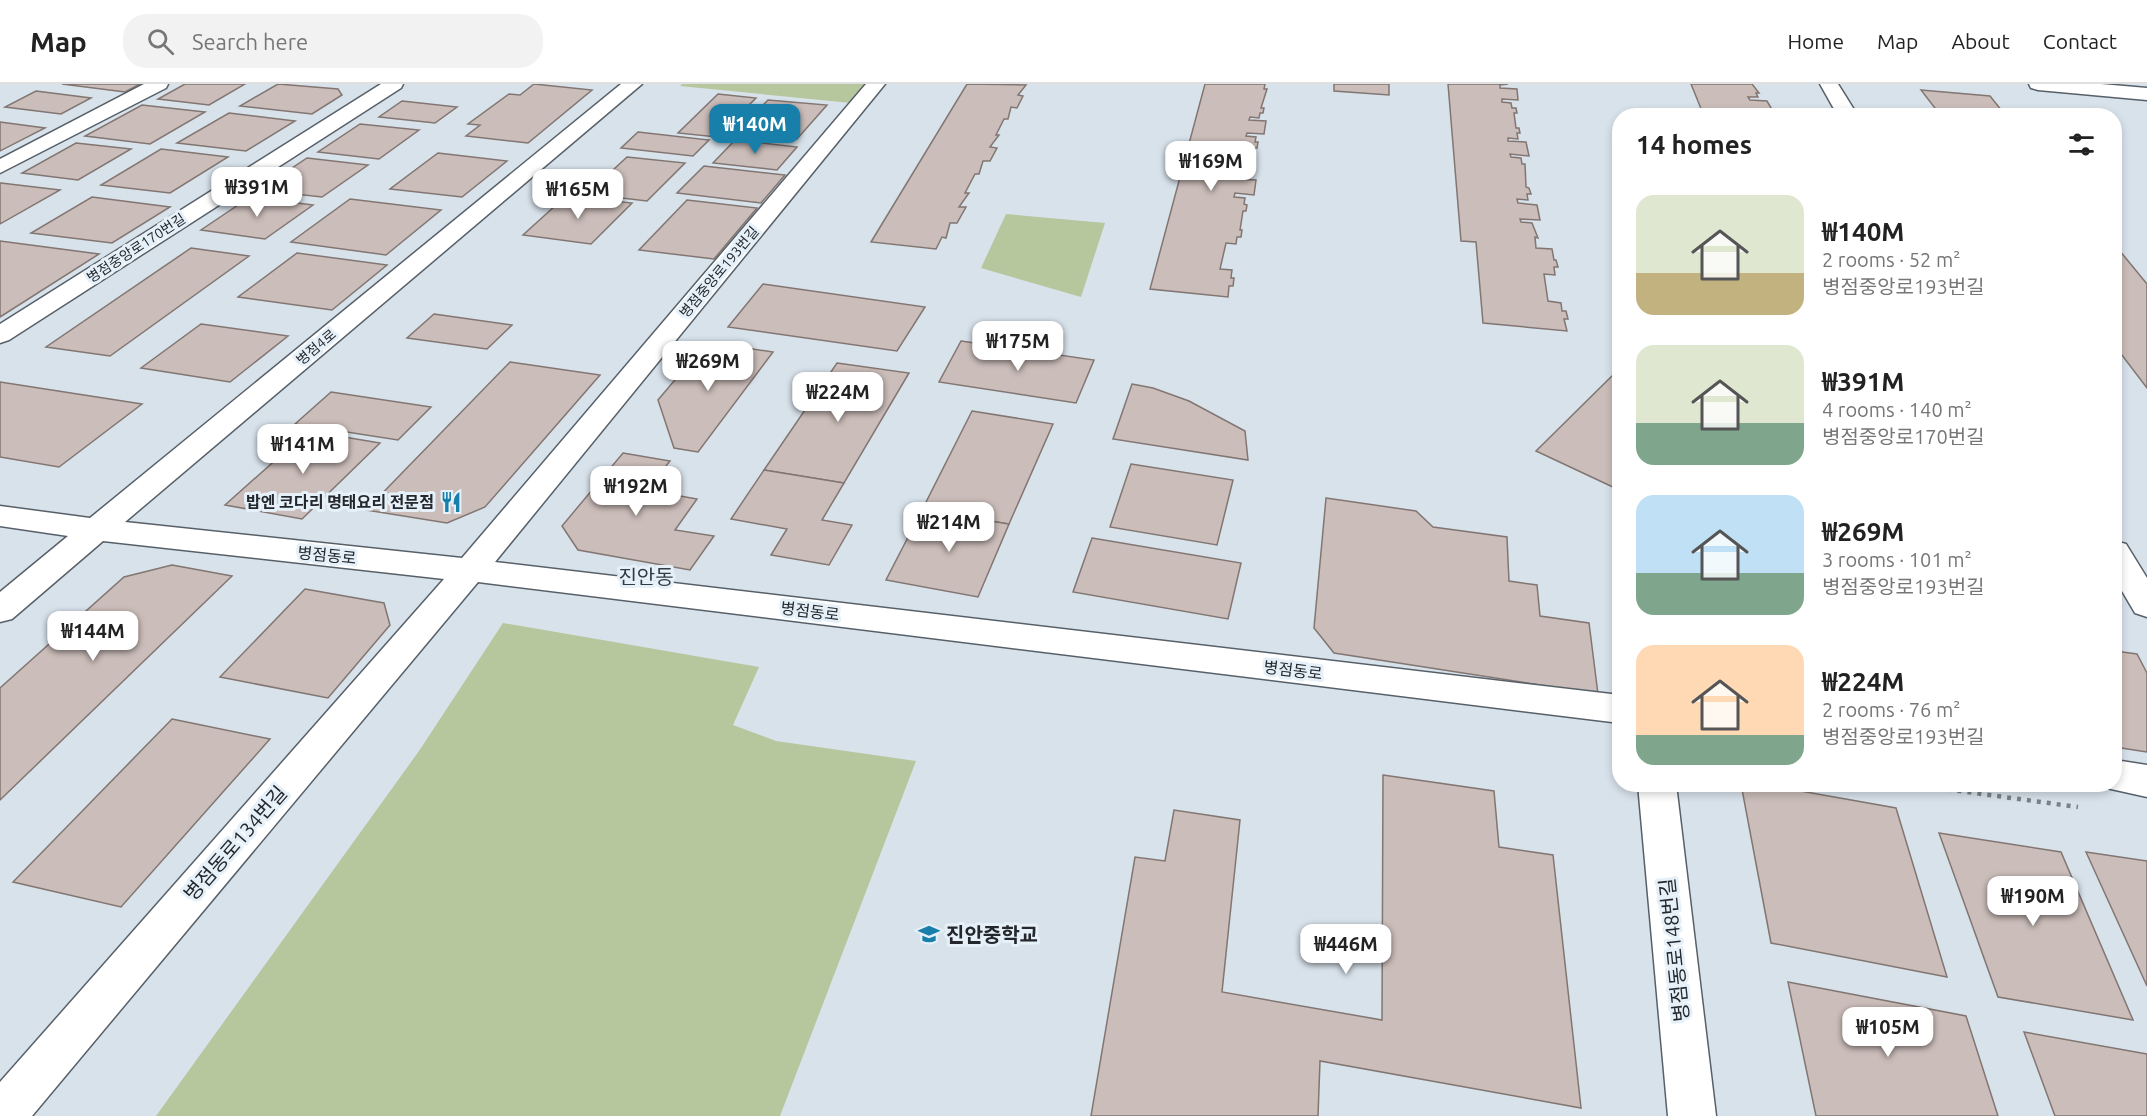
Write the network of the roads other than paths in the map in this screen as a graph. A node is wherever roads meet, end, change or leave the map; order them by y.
1 (159, 84) edge
2 (393, 84) edge
3 (633, 84) edge
4 (876, 84) edge
5 (1829, 84) edge
6 (2038, 84) edge
7 (2147, 94) edge
8 (1843, 108) edge
9 (0, 167) edge
10 (0, 335) edge
11 (0, 516) edge
12 (97, 530) junction
13 (2122, 563) edge
14 (469, 570) junction
15 (2147, 604) edge
16 (0, 610) edge
17 (1612, 709) edge
18 (2122, 777) edge
19 (2147, 781) edge
20 (1658, 792) edge
21 (1, 1116) edge
22 (1692, 1116) edge

1 - 9 street
2 - 10 street, 병점중앙로170번길
3 - 12 street, 병점4로
4 - 14 street, 병점중앙로193번길
5 - 8 street
6 - 7 street
11 - 12 street, 병점동로
12 - 14 street, 병점동로
12 - 16 street, 병점4로
13 - 15 street
14 - 17 street, 병점동로
14 - 21 street, 병점동로134번길
18 - 19 street
20 - 22 street, 병점동로148번길

